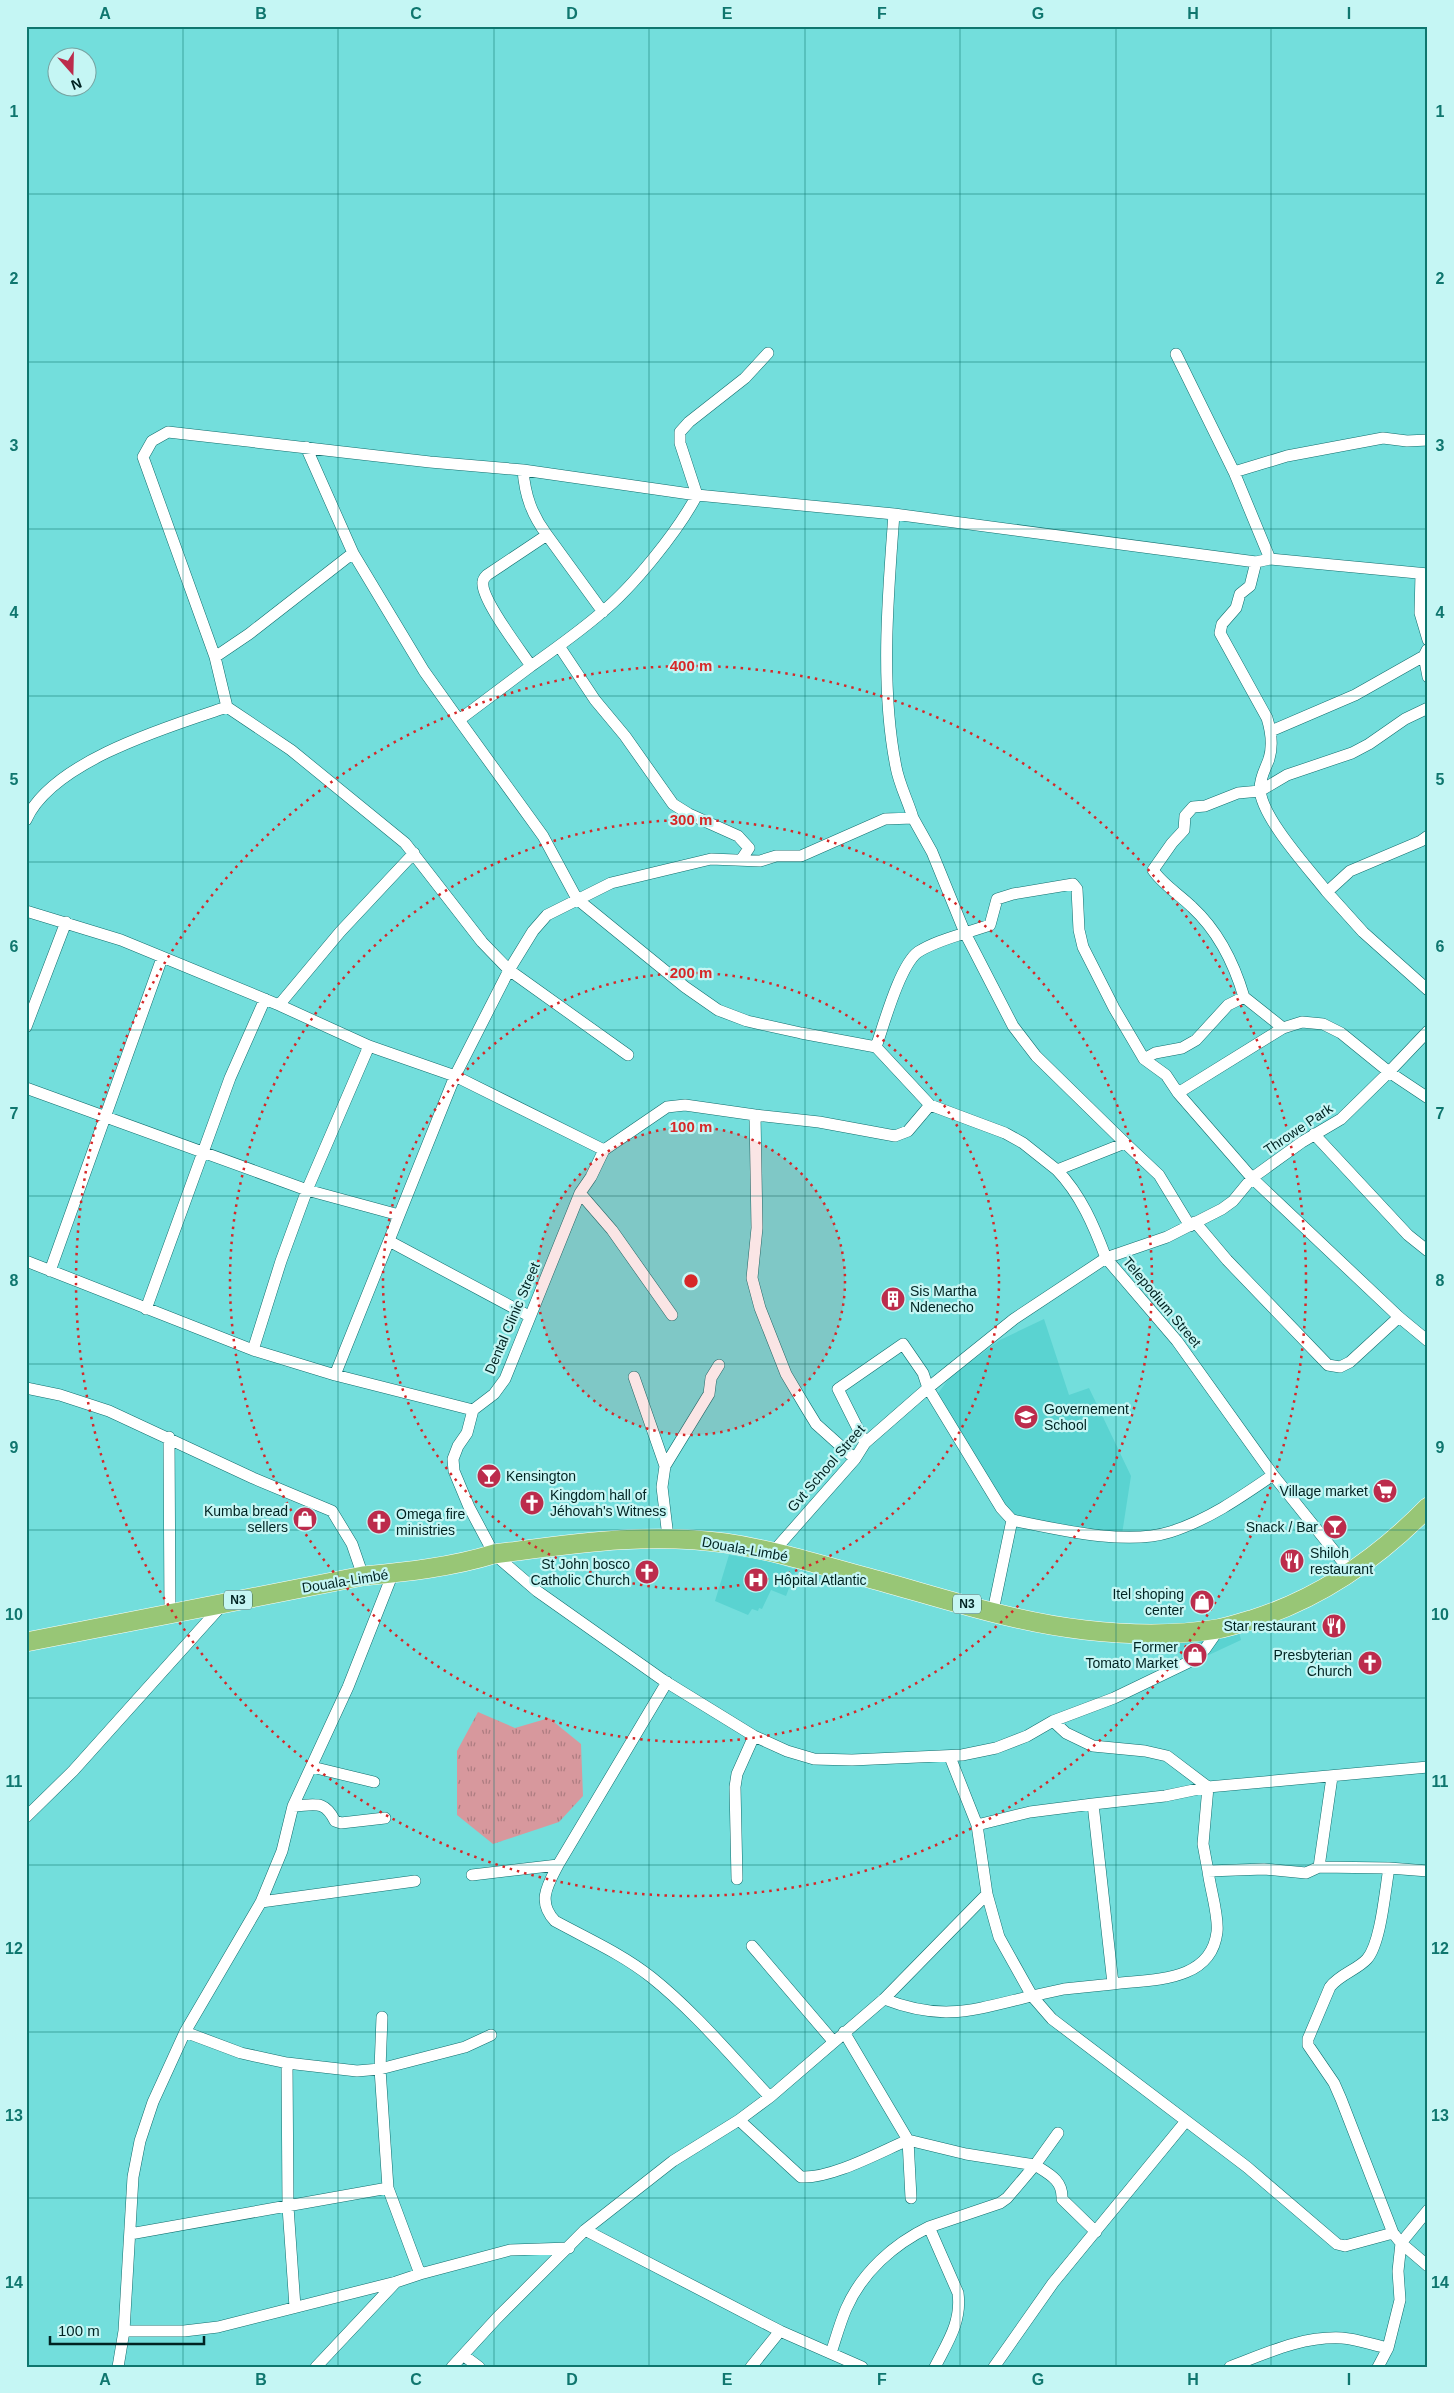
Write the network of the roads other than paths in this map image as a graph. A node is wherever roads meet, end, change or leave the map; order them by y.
1 (768, 353) dead end
2 (1176, 354) dead end
3 (1428, 440) edge
4 (306, 447) junction
5 (523, 470) junction
6 (1234, 472) junction
7 (697, 495) junction
8 (894, 514) junction
9 (547, 535) junction
10 (353, 553) junction
11 (1270, 559) junction
12 (1256, 562) junction
13 (1424, 574) edge
14 (603, 612) junction
15 (1428, 640) edge
16 (559, 646) junction
17 (1426, 653) edge
18 (215, 657) junction
19 (531, 666) junction
20 (1428, 677) edge
21 (227, 708) junction
22 (1428, 708) edge
23 (459, 720) junction
24 (1271, 731) junction
25 (1260, 791) junction
26 (913, 818) junction
27 (26, 820) edge
28 (1428, 836) edge
29 (414, 853) junction
30 (741, 860) junction
31 (1327, 892) junction
32 (576, 899) junction
33 (26, 911) edge
34 (66, 922) junction
35 (965, 933) junction
36 (162, 958) junction
37 (509, 970) junction
38 (1428, 990) edge
39 (1244, 997) junction
40 (265, 999) junction
41 (279, 1005) junction
42 (26, 1027) edge
43 (1282, 1028) junction
44 (1428, 1030) edge
45 (369, 1046) junction
46 (876, 1046) junction
47 (628, 1055) dead end
48 (1144, 1059) junction
49 (1389, 1072) junction
50 (455, 1076) junction
51 (26, 1088) edge
52 (1178, 1093) junction
53 (1428, 1098) edge
54 (930, 1104) junction
55 (756, 1115) junction
56 (106, 1117) junction
57 (1314, 1134) junction
58 (1125, 1142) junction
59 (604, 1150) junction
60 (202, 1153) junction
61 (1057, 1170) junction
62 (1252, 1178) junction
63 (307, 1190) junction
64 (580, 1193) junction
65 (399, 1215) junction
66 (1192, 1224) junction
67 (389, 1241) junction
68 (1428, 1251) edge
69 (1106, 1258) junction
70 (26, 1261) edge
71 (50, 1271) junction
72 (146, 1309) junction
73 (672, 1315) dead end
74 (529, 1316) junction
75 (1399, 1317) junction
76 (1428, 1341) edge
77 (253, 1350) junction
78 (719, 1365) dead end
79 (335, 1375) junction
80 (634, 1376) dead end
81 (26, 1388) edge
82 (928, 1388) junction
83 (472, 1410) junction
84 (169, 1437) junction
85 (865, 1443) junction
86 (855, 1460) junction
87 (665, 1466) junction
88 (1273, 1475) junction
89 (1428, 1507) edge
90 (1012, 1520) junction
91 (668, 1537) junction
92 (773, 1552) junction
93 (494, 1554) junction
94 (1351, 1572) junction
95 (393, 1573) junction
96 (363, 1576) junction
97 (224, 1603) junction
98 (993, 1611) junction
99 (170, 1614) junction
100 (1219, 1629) junction
101 (26, 1642) edge
102 (667, 1682) junction
103 (1053, 1721) junction
104 (754, 1736) junction
105 (950, 1757) junction
106 (312, 1767) junction
107 (1428, 1767) edge
108 (1332, 1777) junction
109 (374, 1782) dead end
110 (1208, 1787) junction
111 (1093, 1804) junction
112 (293, 1806) junction
113 (26, 1817) edge
114 (385, 1818) dead end
115 (977, 1825) junction
116 (558, 1865) junction
117 (1319, 1867) junction
118 (1389, 1868) junction
119 (1208, 1871) junction
120 (1428, 1871) edge
121 (472, 1875) dead end
122 (738, 1880) dead end
123 (415, 1881) dead end
124 (987, 1894) junction
125 (261, 1902) junction
126 (752, 1946) dead end
127 (1113, 1984) junction
128 (1032, 1996) junction
129 (884, 1999) junction
130 (382, 2017) dead end
131 (185, 2032) junction
132 (844, 2032) junction
133 (491, 2034) dead end
134 (833, 2041) junction
135 (287, 2063) junction
136 (380, 2069) junction
137 (770, 2097) junction
138 (739, 2120) junction
139 (1186, 2121) junction
140 (1058, 2133) dead end
141 (908, 2140) junction
142 (1035, 2165) junction
143 (388, 2188) junction
144 (911, 2198) dead end
145 (288, 2206) junction
146 (1428, 2210) edge
147 (929, 2227) junction
148 (585, 2230) junction
149 (1096, 2232) junction
150 (1393, 2233) junction
151 (130, 2234) junction
152 (1401, 2243) junction
153 (569, 2248) junction
154 (1428, 2266) edge
155 (420, 2274) junction
156 (396, 2282) junction
157 (295, 2307) junction
158 (124, 2331) junction
159 (780, 2331) junction
160 (1388, 2348) junction
161 (831, 2352) junction
162 (463, 2355) junction
163 (118, 2367) edge
164 (316, 2367) edge
165 (452, 2367) edge
166 (479, 2367) edge
167 (751, 2367) edge
168 (862, 2367) edge
169 (935, 2367) edge
170 (994, 2367) edge
171 (1230, 2367) edge
172 (1378, 2367) edge

1 - 7 street
2 - 6 street
3 - 6 street
4 - 5 street
4 - 10 street
4 - 18 street
5 - 7 street
5 - 9 street
6 - 11 street
7 - 8 street
7 - 14 street
8 - 12 street
8 - 26 street
9 - 14 street
9 - 19 street
10 - 18 street
10 - 23 street
11 - 12 street
11 - 13 street
12 - 24 street
13 - 15 street
14 - 16 street
16 - 19 street
16 - 30 street
17 - 20 street
17 - 24 street
18 - 21 street
19 - 23 street
21 - 27 street
21 - 29 street
22 - 25 street
23 - 32 street
24 - 25 street
25 - 31 street
25 - 39 street
26 - 30 street
26 - 35 street
28 - 31 street
29 - 37 street
29 - 41 street
30 - 32 street
31 - 38 street
32 - 37 street
32 - 46 street
33 - 34 street
34 - 36 street
34 - 42 street
35 - 46 street
35 - 48 street
35 - 58 street
36 - 40 street
36 - 56 street
37 - 47 street
37 - 50 street
39 - 43 street
39 - 48 street
40 - 41 street
40 - 60 street
41 - 45 street
43 - 49 street
43 - 52 street
44 - 49 street, Throwe Park
45 - 50 street
45 - 63 street
46 - 54 street
48 - 52 street
49 - 53 street
49 - 57 street, Throwe Park
50 - 59 street
50 - 65 street
51 - 56 street
52 - 62 street
54 - 55 street
54 - 61 street
55 - 59 street
55 - 86 street
56 - 60 street
56 - 71 street
57 - 62 street, Throwe Park
57 - 68 street
58 - 61 street
58 - 66 street
59 - 64 street, Dental Clinic Street
60 - 63 street
60 - 72 street
61 - 69 street
62 - 66 street, Telepodium Street
62 - 75 street
63 - 65 street
63 - 77 street
64 - 73 street
64 - 74 street, Dental Clinic Street
65 - 67 street
66 - 69 street, Telepodium Street
66 - 75 street
67 - 74 street
67 - 79 street
69 - 82 street, Gvt School Street
69 - 88 street, Telepodium Street
70 - 71 street
71 - 72 street
72 - 77 street
74 - 83 street, Dental Clinic Street
75 - 76 street
77 - 79 street
78 - 87 street
79 - 83 street
80 - 87 street
81 - 84 street
82 - 85 street, Gvt School Street
82 - 85 street
82 - 90 street
83 - 93 street
84 - 96 street
84 - 99 street
85 - 86 street, Gvt School Street
86 - 92 street, Gvt School Street
87 - 91 street
88 - 90 street
88 - 94 street, Telepodium Street
89 - 94 highway, Douala-Limbé / N3
90 - 98 street
91 - 92 highway, Douala-Limbé / N3
91 - 93 highway, Douala-Limbé / N3
92 - 98 highway, Douala-Limbé / N3
93 - 95 highway, Douala-Limbé / N3
93 - 102 street
94 - 100 highway, Douala-Limbé / N3
95 - 96 highway, Douala-Limbé / N3
95 - 106 street
96 - 97 highway, Douala-Limbé / N3
97 - 99 highway, Douala-Limbé / N3
97 - 113 street
98 - 100 highway, Douala-Limbé / N3
99 - 101 highway, Douala-Limbé / N3
100 - 103 street
102 - 104 street
102 - 116 street
103 - 105 street
103 - 110 street
104 - 105 street
104 - 122 street
105 - 115 street
106 - 109 street
106 - 112 street
107 - 108 street
108 - 110 street
108 - 117 street
110 - 111 street
110 - 119 street
111 - 115 street
111 - 127 street
112 - 114 street
112 - 125 street
115 - 124 street
116 - 121 street
116 - 137 street
117 - 118 street
117 - 119 street
118 - 120 street
118 - 150 street
119 - 127 street
123 - 125 street
124 - 128 street
124 - 129 street
125 - 131 street
126 - 134 street
127 - 128 street
128 - 129 street
128 - 139 street
129 - 132 street
130 - 136 street
131 - 135 street
131 - 151 street
132 - 134 street
132 - 141 street
133 - 136 street
134 - 137 street
135 - 136 street
135 - 145 street
136 - 143 street
137 - 138 street
138 - 141 street
138 - 148 street
139 - 149 street
139 - 150 street
140 - 142 street
141 - 142 street
141 - 144 street
142 - 147 street
142 - 149 street
143 - 145 street
143 - 155 street
145 - 151 street
145 - 157 street
146 - 152 street
147 - 161 street
147 - 169 street
148 - 153 street
148 - 159 street
149 - 170 street
150 - 152 street
151 - 158 street
152 - 154 street
152 - 160 street
153 - 155 street
153 - 162 street
155 - 156 street
156 - 157 street
156 - 164 street
157 - 158 street
158 - 163 street
159 - 161 street
159 - 167 street
160 - 171 street
160 - 172 street
161 - 168 street
162 - 165 street
162 - 166 street

